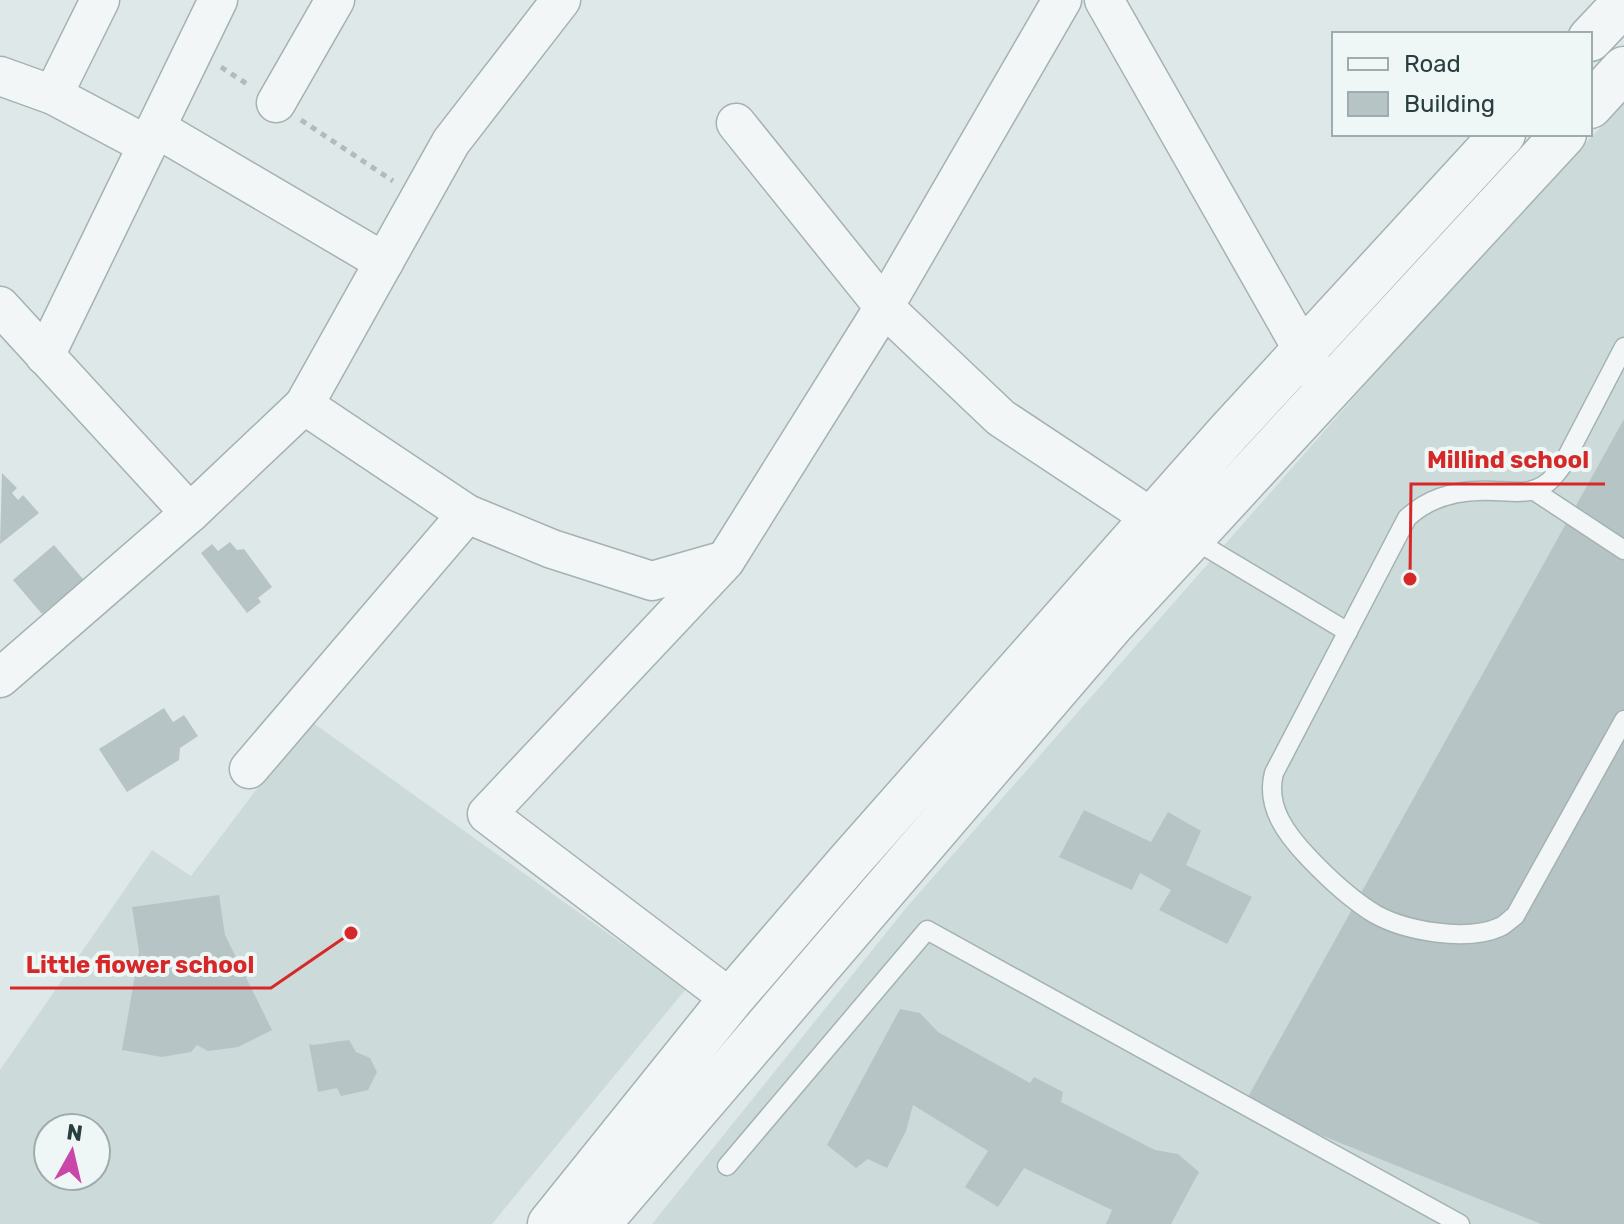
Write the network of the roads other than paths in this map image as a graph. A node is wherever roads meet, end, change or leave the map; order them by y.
1 (100, 0) edge
2 (218, 0) edge
3 (335, 0) edge
4 (561, 0) edge
5 (1062, 0) edge
6 (1104, 0) edge
7 (1624, 3) edge
8 (1592, 37) edge
9 (1624, 69) edge
10 (0, 76) edge
11 (53, 95) junction
12 (276, 103) dead end
13 (1592, 104) edge
14 (736, 123) dead end
15 (152, 136) junction
16 (1501, 136) edge
17 (1562, 136) edge
18 (384, 262) junction
19 (0, 306) edge
20 (884, 307) junction
21 (1624, 347) edge
22 (1303, 351) junction
23 (45, 356) junction
24 (1326, 391) junction
25 (304, 405) junction
26 (1533, 490) junction
27 (190, 513) junction
28 (467, 514) junction
29 (1152, 518) junction
30 (1191, 538) junction
31 (1624, 550) edge
32 (725, 561) junction
33 (1348, 632) junction
34 (0, 678) edge
35 (1624, 720) edge
36 (249, 769) dead end
37 (731, 999) junction
38 (727, 1166) dead end
39 (550, 1224) edge
40 (598, 1224) edge
41 (1460, 1224) edge

1 - 11 street
2 - 15 street
3 - 12 street
4 - 18 street
5 - 20 street
6 - 22 street
7 - 8 street
9 - 13 street
10 - 11 street
11 - 15 street
14 - 20 street
15 - 18 street
15 - 23 street
16 - 22 street
17 - 24 street
18 - 25 street
19 - 23 street
20 - 29 street
20 - 32 street
21 - 26 lane
22 - 24 street
22 - 29 street
23 - 27 street
24 - 30 street
25 - 27 street
25 - 28 street
26 - 31 lane
26 - 33 lane
27 - 34 street
28 - 32 street
28 - 36 street
29 - 37 street
30 - 33 lane
30 - 40 street
32 - 37 street
33 - 35 lane
37 - 39 street
38 - 41 lane

